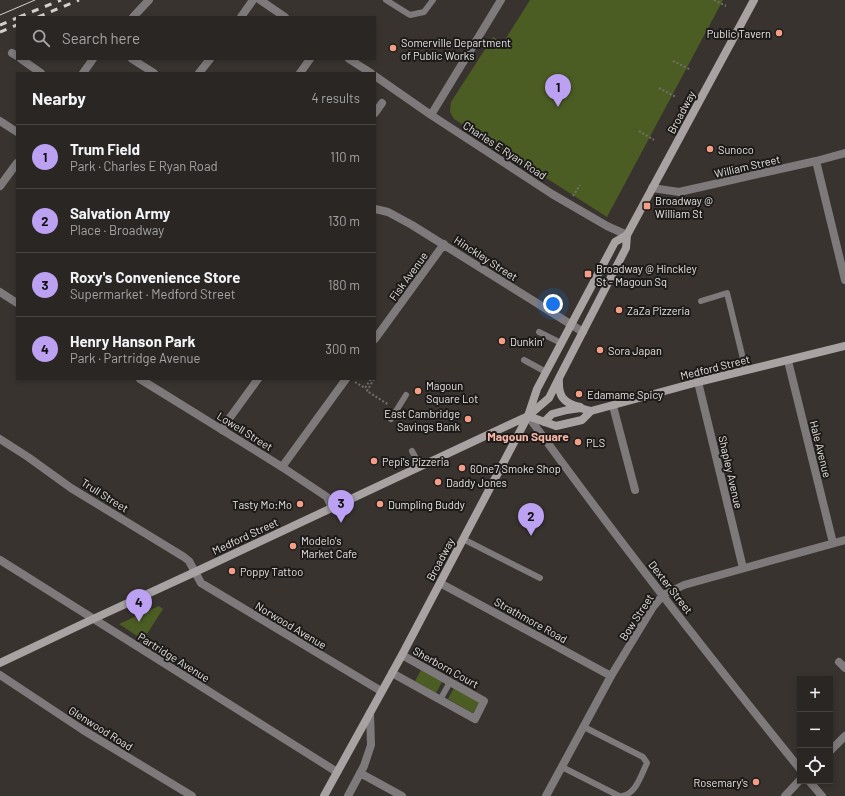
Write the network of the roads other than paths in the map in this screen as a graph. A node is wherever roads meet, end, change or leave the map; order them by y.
1 (149, 0) edge
2 (253, 0) edge
3 (260, 0) edge
4 (386, 0) edge
5 (432, 0) edge
6 (501, 0) edge
7 (754, 0) edge
8 (134, 16) edge
9 (241, 16) edge
10 (284, 16) edge
11 (22, 60) edge
12 (92, 60) edge
13 (134, 60) edge
14 (209, 60) edge
15 (309, 60) edge
16 (351, 60) edge
17 (40, 72) edge
18 (84, 72) edge
19 (152, 72) edge
20 (200, 72) edge
21 (301, 72) edge
22 (369, 72) edge
23 (376, 77) edge
24 (382, 104) dead end
25 (376, 112) edge
26 (431, 115) junction
27 (0, 121) edge
28 (16, 131) edge
29 (845, 153) edge
30 (816, 161) junction
31 (16, 165) edge
32 (0, 186) edge
33 (652, 188) junction
34 (376, 209) edge
35 (627, 235) junction
36 (444, 244) junction
37 (845, 280) edge
38 (0, 292) edge
39 (701, 301) dead end
40 (16, 302) edge
41 (571, 324) junction
42 (539, 332) dead end
43 (583, 332) junction
44 (376, 339) edge
45 (561, 343) junction
46 (845, 346) edge
47 (524, 360) dead end
48 (788, 361) junction
49 (746, 371) junction
50 (546, 372) junction
51 (559, 378) junction
52 (144, 380) edge
53 (257, 380) edge
54 (349, 380) edge
55 (698, 382) junction
56 (406, 395) dead end
57 (613, 406) junction
58 (580, 408) junction
59 (591, 411) junction
60 (528, 416) junction
61 (391, 419) dead end
62 (544, 422) junction
63 (222, 430) junction
64 (0, 439) edge
65 (412, 450) dead end
66 (420, 466) junction
67 (282, 467) junction
68 (635, 490) dead end
69 (332, 508) junction
70 (463, 539) junction
71 (845, 540) edge
72 (832, 543) junction
73 (0, 560) edge
74 (743, 568) junction
75 (195, 572) junction
76 (540, 578) dead end
77 (440, 583) junction
78 (663, 595) junction
79 (93, 619) junction
80 (402, 655) junction
81 (0, 664) edge
82 (392, 672) junction
83 (0, 675) edge
84 (611, 676) junction
85 (450, 682) junction
86 (381, 691) junction
87 (440, 700) junction
88 (370, 713) junction
89 (584, 727) junction
90 (845, 736) edge
91 (833, 748) edge
92 (797, 765) edge
93 (562, 767) junction
94 (337, 772) junction
95 (360, 773) junction
96 (797, 783) edge
97 (812, 784) edge
98 (192, 796) edge
99 (324, 796) edge
100 (348, 796) edge
101 (402, 796) edge
102 (546, 796) edge
103 (620, 796) edge
104 (785, 796) edge
105 (822, 796) edge

1 - 8 street
2 - 9 street
3 - 10 street
4 - 5 lane
6 - 26 street
7 - 33 main road, Broadway
11 - 17 street
12 - 18 street
13 - 19 street
14 - 20 street
15 - 21 street
16 - 22 street
23 - 26 street, Charles E Ryan Road
24 - 25 street
26 - 35 street, Charles E Ryan Road
27 - 28 street
29 - 30 street, William Street
30 - 33 street, William Street
30 - 37 street
31 - 32 street
33 - 35 main road, Broadway
34 - 36 street, Hinckley Street
35 - 41 main road, Broadway
35 - 43 main road, Broadway
36 - 41 street, Hinckley Street
36 - 44 street, Fisk Avenue
38 - 40 street
39 - 49 lane
41 - 43 street, Hinckley Street
41 - 45 main road, Broadway
42 - 45 lane
43 - 51 main road, Broadway
45 - 50 main road, Broadway
46 - 48 main road, Medford Street
47 - 50 lane
48 - 49 main road, Medford Street
48 - 72 street, Hale Avenue
49 - 55 main road, Medford Street
50 - 60 main road, Broadway
51 - 58 main road
51 - 60 main road, Broadway
52 - 63 street, Lowell Street
53 - 63 street
54 - 67 street
55 - 57 main road, Medford Street
55 - 74 street, Shapley Avenue
56 - 61 lane
57 - 59 main road, Medford Street
57 - 68 street
58 - 59 main road, Medford Street
58 - 62 main road, Medford Street
59 - 62 main road, Medford Street
60 - 62 main road, Medford Street
60 - 66 main road, Medford Street
60 - 70 main road, Broadway
60 - 78 street, Dexter Street
63 - 67 street, Lowell Street
64 - 75 street, Trull Street
65 - 66 lane
66 - 69 main road, Medford Street
67 - 69 street, Lowell Street
69 - 75 main road, Medford Street
70 - 76 lane
70 - 77 main road, Broadway
71 - 72 street, Bow Street
72 - 74 street, Bow Street
73 - 79 street, Partridge Avenue
74 - 78 street, Bow Street
75 - 79 main road, Medford Street
75 - 86 street, Norwood Avenue
77 - 80 main road, Broadway
77 - 84 street, Strathmore Road
78 - 84 street, Bow Street
78 - 92 street, Dexter Street
79 - 81 main road, Medford Street
79 - 94 street, Partridge Avenue
80 - 82 main road, Broadway
80 - 85 street, Sherborn Court
82 - 86 main road, Broadway
82 - 87 street, Sherborn Court
83 - 98 street, Glenwood Road
84 - 89 street, Bow Street
85 - 87 lane
85 - 87 street, Sherborn Court
86 - 88 main road, Broadway
88 - 94 main road, Broadway
88 - 95 street, Broadway
89 - 93 street, Bow Street
89 - 103 lane
90 - 91 street
93 - 102 street, Bow Street
93 - 103 lane
94 - 99 main road, Broadway
95 - 100 street, Broadway
95 - 101 street
96 - 104 street
97 - 105 street

